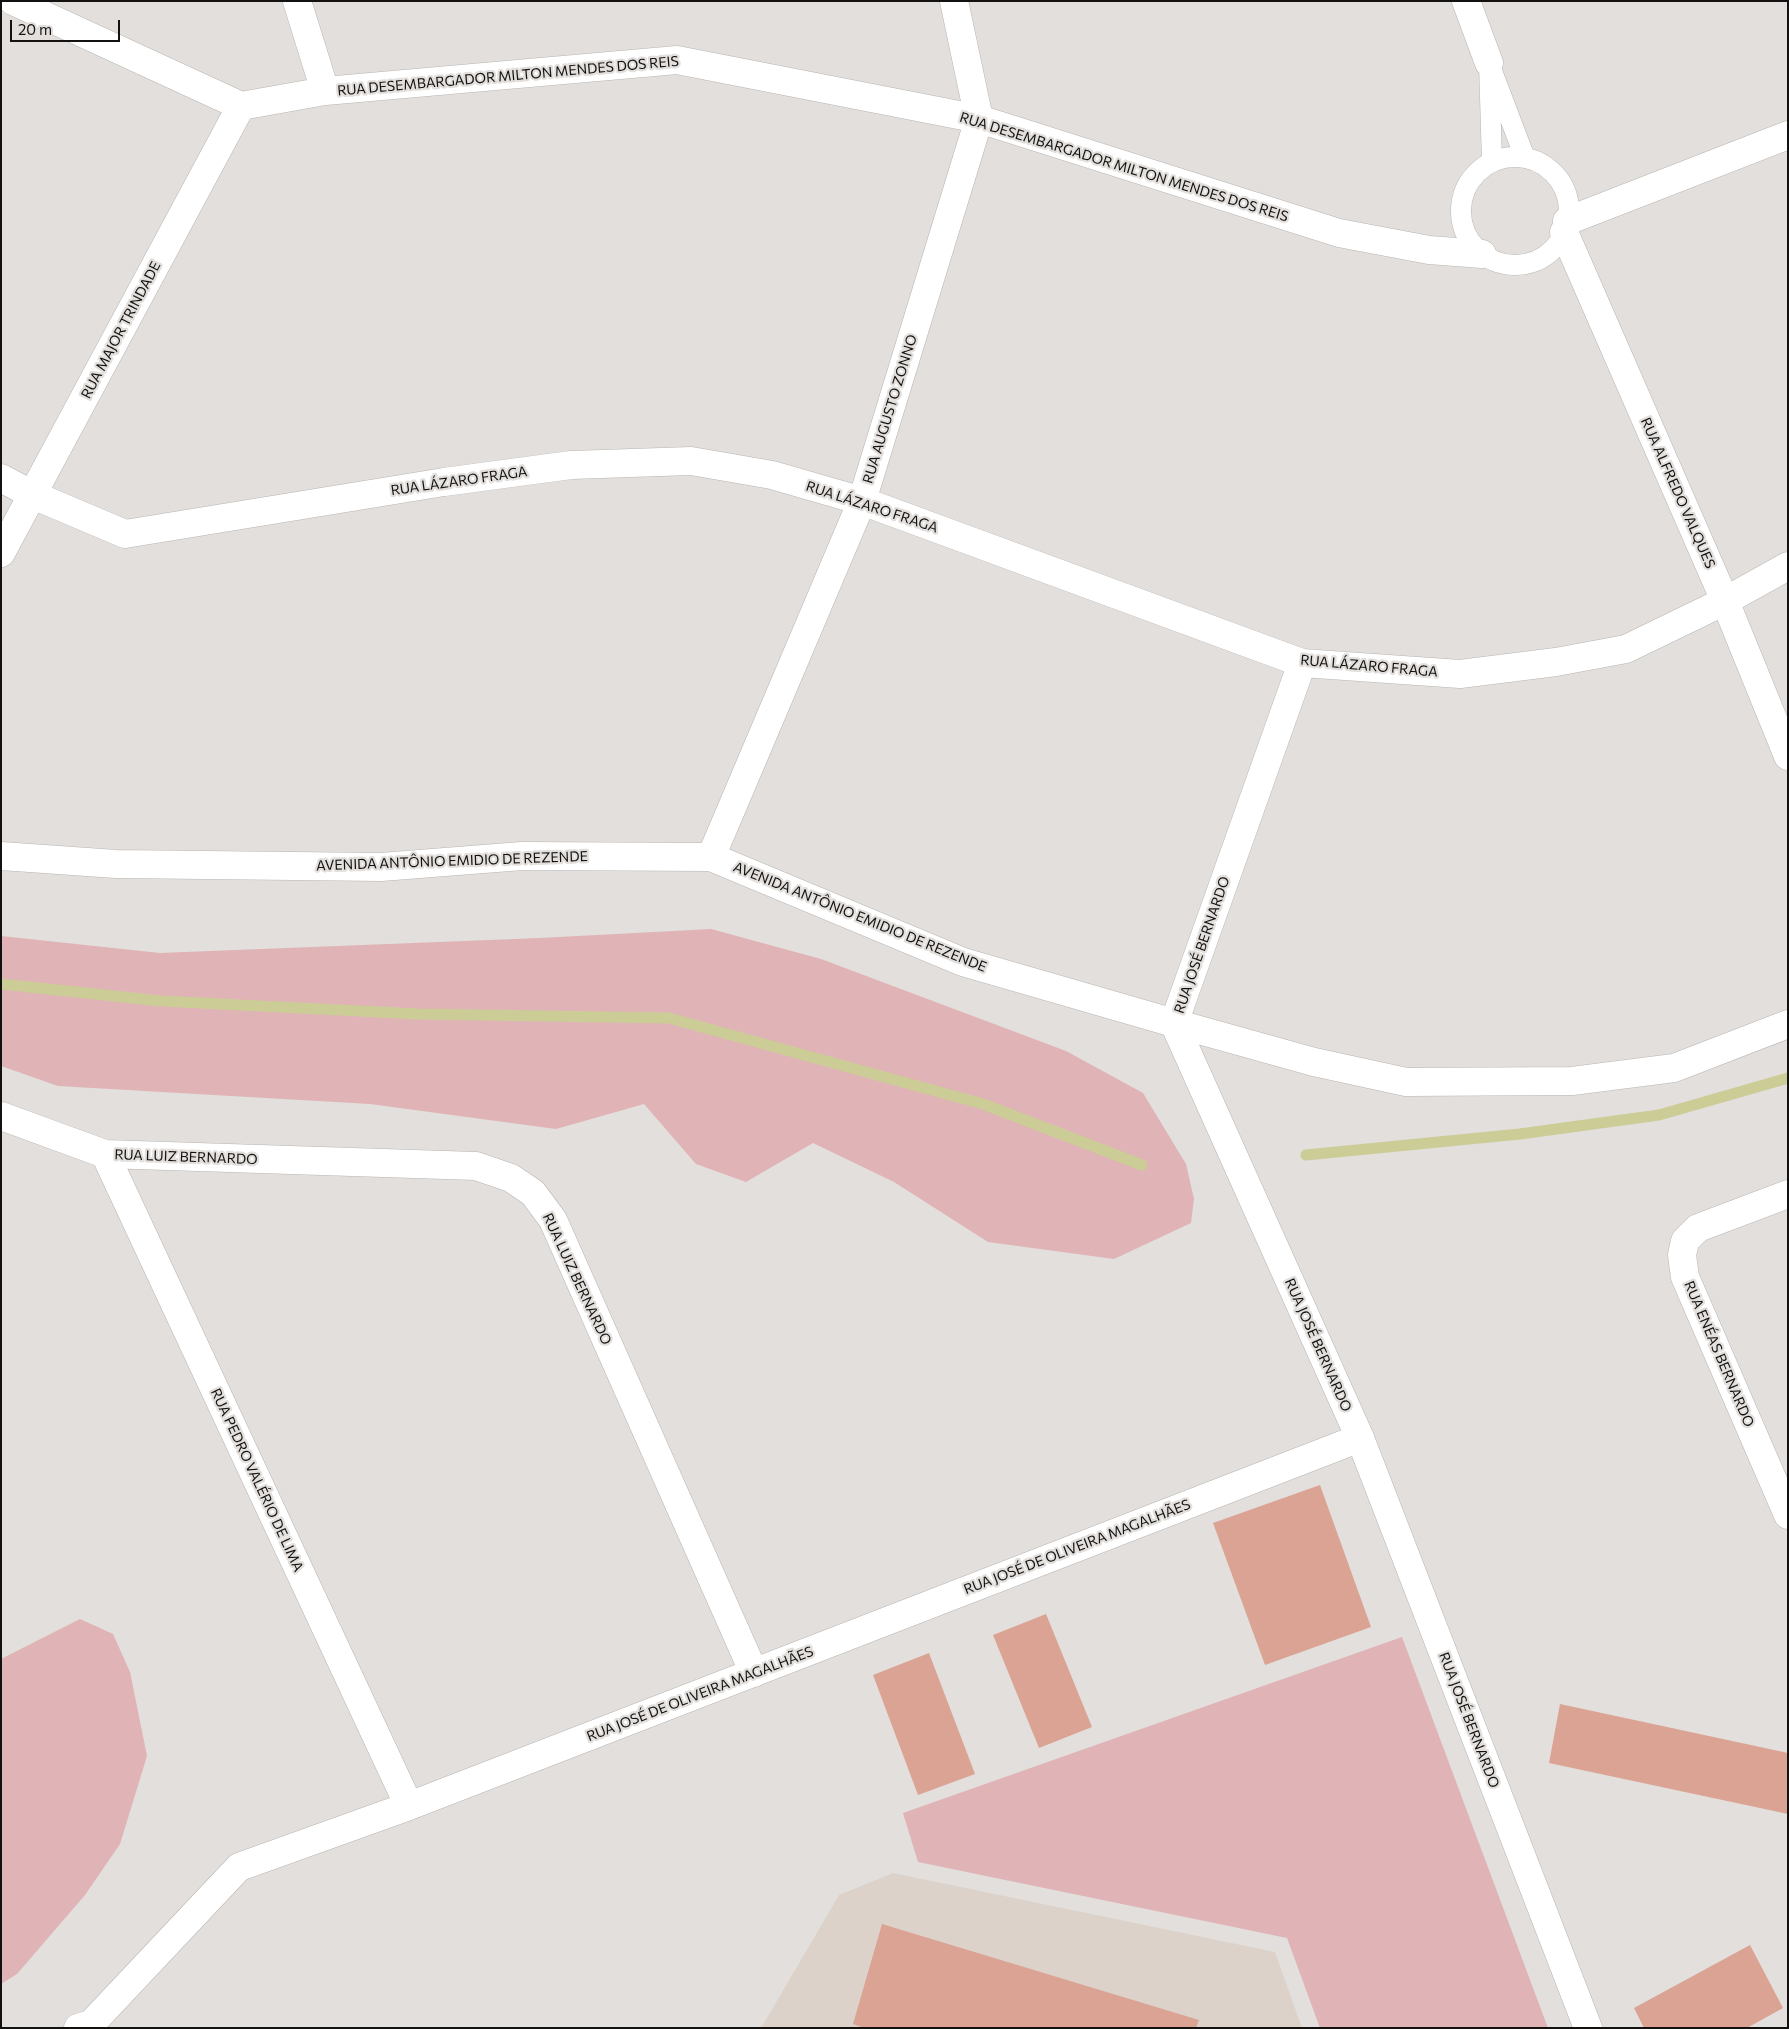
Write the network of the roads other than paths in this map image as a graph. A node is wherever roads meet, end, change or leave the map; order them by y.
1 (13, 1) edge
2 (297, 1) edge
3 (954, 1) edge
4 (1466, 1) edge
5 (1489, 62) junction
6 (325, 92) junction
7 (241, 106) junction
8 (979, 119) junction
9 (1788, 135) edge
10 (1525, 158) junction
11 (1492, 162) junction
12 (1566, 226) junction
13 (1482, 254) junction
14 (1, 478) edge
15 (32, 495) junction
16 (862, 500) junction
17 (1, 554) edge
18 (1788, 566) edge
19 (1725, 601) junction
20 (1302, 663) junction
21 (1788, 756) edge
22 (1, 856) edge
23 (711, 857) junction
24 (1174, 1023) junction
25 (1788, 1024) edge
26 (1, 1116) edge
27 (105, 1154) junction
28 (1788, 1194) edge
29 (1360, 1438) junction
30 (1788, 1515) edge
31 (754, 1673) junction
32 (409, 1806) junction
33 (87, 2026) edge
34 (1588, 2028) edge

1 - 7 street
2 - 6 street
3 - 8 street, RUA AUGUSTO ZONNO
4 - 5 street
5 - 10 lane
5 - 11 lane
6 - 7 street, RUA DESEMBARGADOR MILTON MENDES DOS REIS
6 - 8 street, RUA DESEMBARGADOR MILTON MENDES DOS REIS
7 - 15 street, RUA MAJOR TRINDADE
8 - 13 street, RUA DESEMBARGADOR MILTON MENDES DOS REIS
8 - 16 street, RUA AUGUSTO ZONNO
9 - 12 street
10 - 11 lane
10 - 12 lane
11 - 13 lane
12 - 13 lane, RUA DESEMBARGADOR MILTON MENDES DOS REIS
12 - 19 street, RUA ALFREDO VALQUES
14 - 15 street, RUA LÁZARO FRAGA
15 - 16 street, RUA LÁZARO FRAGA
15 - 17 street, RUA MAJOR TRINDADE
16 - 20 street, RUA LÁZARO FRAGA
16 - 23 street, RUA AUGUSTO ZONNO
18 - 19 street, RUA LÁZARO FRAGA
19 - 20 street, RUA LÁZARO FRAGA
19 - 21 street, RUA ALFREDO VALQUES
20 - 24 street, RUA JOSÉ BERNARDO
22 - 23 street, AVENIDA ANTÔNIO EMIDIO DE REZENDE
23 - 24 street, AVENIDA ANTÔNIO EMIDIO DE REZENDE
24 - 25 street, AVENIDA ANTÔNIO EMIDIO DE REZENDE
24 - 29 street, RUA JOSÉ BERNARDO
26 - 27 street, RUA LUIZ BERNARDO
27 - 31 street, RUA LUIZ BERNARDO
27 - 32 street, RUA PEDRO VALÉRIO DE LIMA
28 - 30 street, RUA ENÉAS BERNARDO
29 - 31 street, RUA JOSÉ DE OLIVEIRA MAGALHÃES
29 - 34 street, RUA JOSÉ BERNARDO
31 - 32 street, RUA JOSÉ DE OLIVEIRA MAGALHÃES
32 - 33 street, RUA JOSÉ DE OLIVEIRA MAGALHÃES

